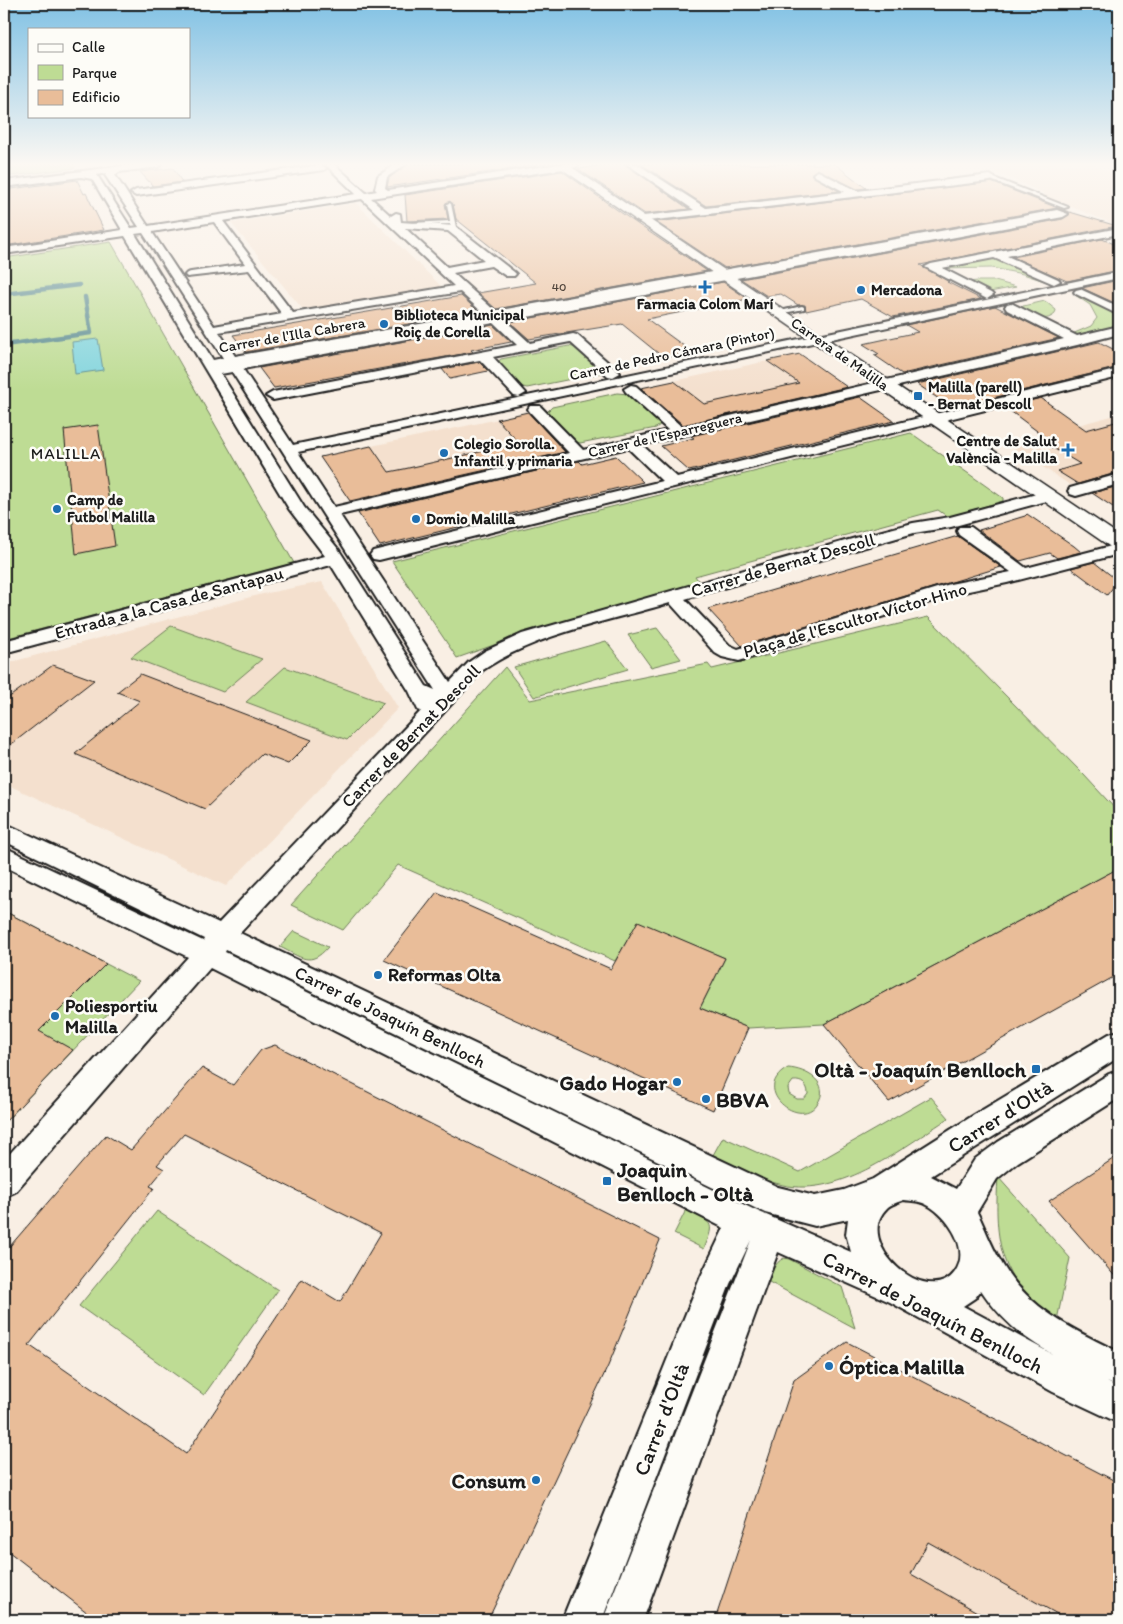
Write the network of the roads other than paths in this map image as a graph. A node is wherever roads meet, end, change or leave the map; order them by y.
1 (80, 240) edge
2 (134, 240) edge
3 (152, 240) edge
4 (232, 240) edge
5 (409, 240) edge
6 (468, 240) edge
7 (670, 240) edge
8 (913, 240) edge
9 (919, 240) edge
10 (1077, 240) edge
11 (941, 248) dead end
12 (4, 252) edge
13 (996, 255) junction
14 (967, 260) junction
15 (492, 262) junction
16 (252, 266) junction
17 (443, 271) junction
18 (510, 274) dead end
19 (191, 275) dead end
20 (723, 275) junction
21 (1119, 276) edge
22 (1054, 281) dead end
23 (462, 288) junction
24 (1080, 292) dead end
25 (987, 295) dead end
26 (1011, 307) dead end
27 (802, 308) dead end
28 (1119, 311) edge
29 (779, 312) junction
30 (494, 316) junction
31 (290, 317) junction
32 (211, 330) junction
33 (1119, 330) edge
34 (1106, 333) junction
35 (818, 339) junction
36 (1119, 340) edge
37 (1077, 341) junction
38 (527, 347) junction
39 (483, 355) junction
40 (233, 363) junction
41 (211, 368) junction
42 (613, 373) dead end
43 (1119, 373) edge
44 (885, 385) junction
45 (630, 389) dead end
46 (519, 393) dead end
47 (273, 396) dead end
48 (535, 409) dead end
49 (934, 418) junction
50 (679, 432) junction
51 (631, 443) junction
52 (289, 450) junction
53 (580, 455) junction
54 (1119, 479) edge
55 (674, 482) junction
56 (1076, 491) dead end
57 (1048, 496) junction
58 (329, 513) junction
59 (965, 531) dead end
60 (1119, 544) edge
61 (1119, 549) edge
62 (379, 555) dead end
63 (335, 559) junction
64 (1023, 570) junction
65 (673, 596) junction
66 (4, 647) edge
67 (419, 691) junction
68 (447, 698) junction
69 (428, 715) junction
70 (4, 830) edge
71 (4, 856) edge
72 (215, 946) junction
73 (1119, 1043) edge
74 (1119, 1083) edge
75 (4, 1182) edge
76 (882, 1191) junction
77 (959, 1212) junction
78 (764, 1218) junction
79 (974, 1242) junction
80 (904, 1292) junction
81 (1119, 1370) edge
82 (1119, 1406) edge
83 (582, 1620) edge
84 (623, 1620) edge

1 - 12 street
2 - 41 street
3 - 32 street
4 - 16 street
5 - 17 street
6 - 15 street
7 - 20 street, Carrera de Malilla
8 - 20 street, Carrer de l'Illa Cabrera
9 - 20 street, Carrer de l'Illa Cabrera
10 - 13 street
11 - 14 street
13 - 14 street
13 - 22 street
14 - 25 street
15 - 17 street
15 - 18 street
16 - 19 street
16 - 31 street
17 - 23 street
20 - 29 street, Carrera de Malilla
20 - 30 street, Carrer de l'Illa Cabrera
21 - 35 street, Carrer de Pedro Cámara (Pintor)
23 - 30 street
23 - 31 street
24 - 28 street
26 - 37 street
27 - 29 lane
29 - 35 street, Carrera de Malilla
30 - 38 street
30 - 40 street, Carrer de l'Illa Cabrera
31 - 32 street
32 - 40 street
33 - 34 street, Carrer de l'Esparreguera
34 - 36 street
34 - 37 street, Carrer de l'Esparreguera
35 - 44 street, Carrera de Malilla
35 - 52 street, Carrer de Pedro Cámara (Pintor)
37 - 44 street, Carrer de l'Esparreguera
38 - 39 street
38 - 42 street
39 - 46 street
39 - 47 street
40 - 41 street, Carrer de l'Illa Cabrera
40 - 52 street
41 - 63 street
43 - 49 street
44 - 49 street, Carrera de Malilla
44 - 50 street, Carrer de l'Esparreguera
45 - 50 street
48 - 53 street
49 - 55 street
49 - 57 street, Carrera de Malilla
50 - 51 street, Carrer de l'Esparreguera
51 - 53 street, Carrer de l'Esparreguera
51 - 55 street
52 - 58 street
53 - 58 street, Carrer de l'Esparreguera
54 - 56 street
55 - 62 street
57 - 60 street, Carrera de Malilla
57 - 65 street, Carrer de Bernat Descoll
58 - 68 street
59 - 64 street
61 - 64 street, Plaça de l'Escultor Víctor Hino
63 - 66 street, Entrada a la Casa de Santapau
63 - 67 street
64 - 65 street, Plaça de l'Escultor Víctor Hino
65 - 68 street, Carrer de Bernat Descoll
67 - 68 street
67 - 69 street
68 - 69 street, Carrer de Bernat Descoll
69 - 72 street, Carrer de Bernat Descoll
70 - 72 street, Carrer de Joaquín Benlloch
71 - 72 street, Carrer de Joaquín Benlloch
72 - 75 street, Carrer de Bernat Descoll
72 - 78 street, Carrer de Joaquín Benlloch
72 - 78 street, Carrer de Joaquín Benlloch
73 - 76 street, Carrer d'Oltà
74 - 77 street, Carrer d'Oltà
76 - 77 street
76 - 78 street, Carrer de Joaquín Benlloch
76 - 80 street
77 - 79 street
78 - 80 street, Carrer de Joaquín Benlloch
78 - 83 street, Carrer d'Oltà
78 - 84 street, Carrer d'Oltà
79 - 80 street
79 - 81 street, Carrer de Joaquín Benlloch
80 - 82 street, Carrer de Joaquín Benlloch

